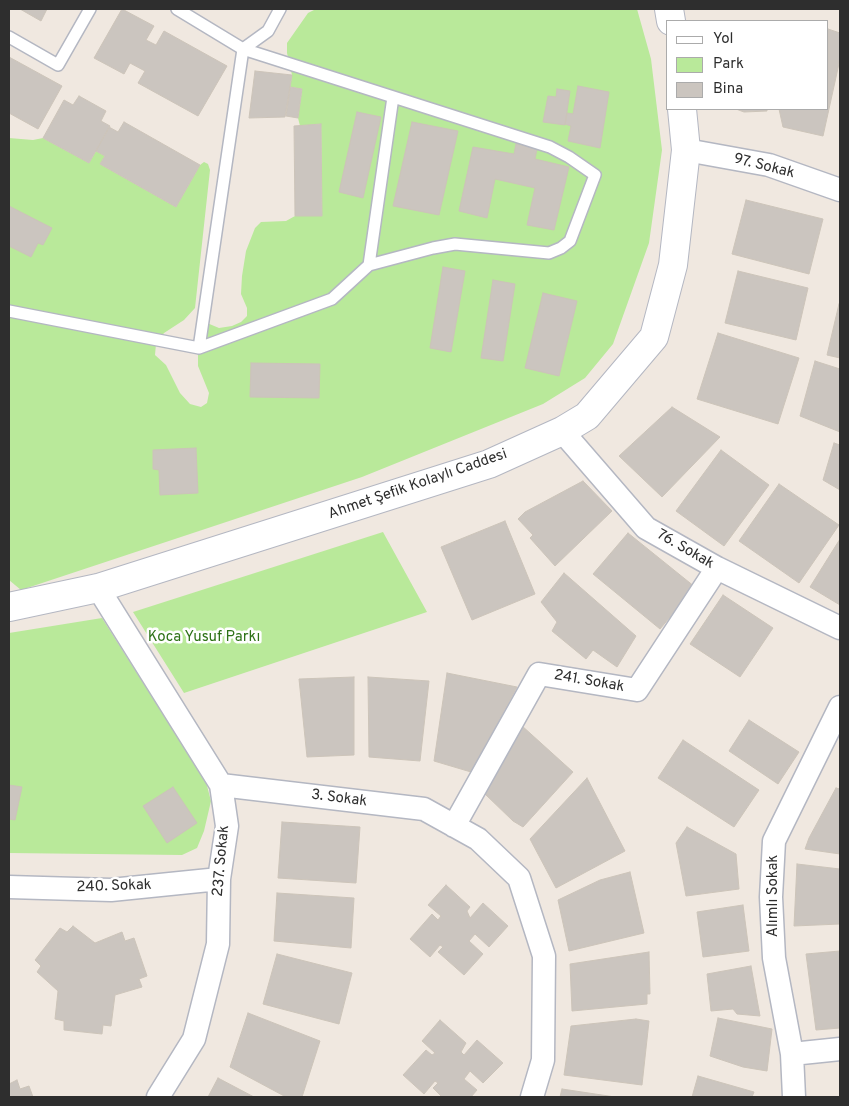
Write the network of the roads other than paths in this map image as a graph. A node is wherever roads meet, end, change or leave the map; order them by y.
1 (90, 9) edge
2 (177, 9) edge
3 (280, 9) edge
4 (9, 38) edge
5 (243, 49) junction
6 (393, 97) junction
7 (682, 110) edge
8 (686, 150) junction
9 (840, 190) edge
10 (370, 264) junction
11 (9, 311) edge
12 (199, 348) junction
13 (562, 431) junction
14 (717, 568) junction
15 (98, 588) junction
16 (9, 607) edge
17 (840, 628) edge
18 (840, 708) edge
19 (221, 785) junction
20 (454, 826) junction
21 (219, 879) junction
22 (9, 887) edge
23 (840, 1049) edge
24 (792, 1054) junction
25 (796, 1096) edge
26 (158, 1097) edge
27 (532, 1097) edge

1 - 4 lane
2 - 5 lane
3 - 5 lane
5 - 6 lane
5 - 12 lane
6 - 10 lane
6 - 10 lane
7 - 8 main road, Ahmet Şefik Kolaylı Caddesi
8 - 9 street, 97. Sokak
8 - 13 main road, Ahmet Şefik Kolaylı Caddesi
10 - 12 lane
11 - 12 lane
13 - 14 street, 76. Sokak
13 - 15 main road, Ahmet Şefik Kolaylı Caddesi
14 - 17 street, 76. Sokak
14 - 20 street, 241. Sokak
15 - 16 main road, Ahmet Şefik Kolaylı Caddesi
15 - 19 street, 237. Sokak
18 - 24 street, Alımlı Sokak
19 - 20 street, 3. Sokak
19 - 21 street, 237. Sokak
20 - 27 street, 3. Sokak
21 - 22 street, 240. Sokak
21 - 26 street, 237. Sokak
23 - 24 street
24 - 25 street, Alımlı Sokak

